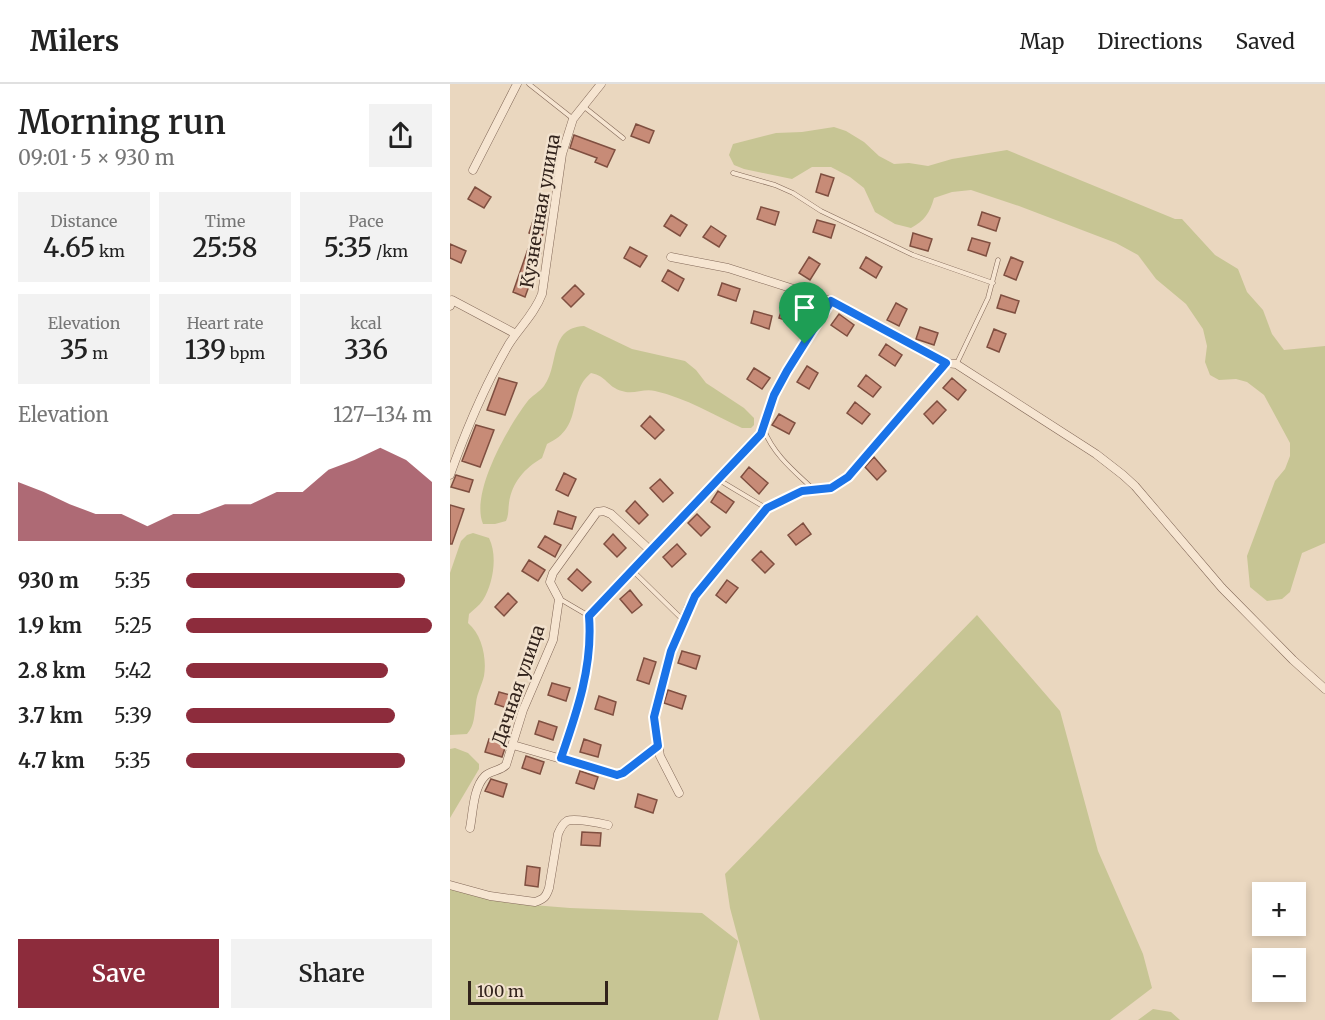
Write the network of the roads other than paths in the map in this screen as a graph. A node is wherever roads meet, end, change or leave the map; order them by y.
1 (517, 84) edge
2 (529, 84) edge
3 (601, 84) edge
4 (582, 106) junction
5 (573, 119) junction
6 (623, 138) dead end
7 (473, 170) dead end
8 (733, 173) dead end
9 (671, 256) dead end
10 (998, 260) dead end
11 (993, 283) junction
12 (831, 301) junction
13 (450, 306) edge
14 (516, 334) junction
15 (946, 363) junction
16 (956, 364) junction
17 (764, 429) junction
18 (450, 475) edge
19 (718, 479) junction
20 (813, 489) junction
21 (767, 508) junction
22 (651, 551) junction
23 (632, 571) junction
24 (559, 599) junction
25 (589, 616) junction
26 (684, 621) junction
27 (1325, 689) edge
28 (513, 745) junction
29 (658, 746) junction
30 (561, 758) junction
31 (679, 792) dead end
32 (608, 825) dead end
33 (470, 828) dead end
34 (450, 885) edge

1 - 7 street
2 - 5 lane
3 - 4 street, Кузнечная улица
4 - 5 street, Кузнечная улица
4 - 6 lane
5 - 14 street, Кузнечная улица
8 - 11 lane
9 - 12 street
10 - 11 lane
11 - 16 lane
12 - 15 street
12 - 17 street
13 - 14 street
14 - 18 street, Кузнечная улица
15 - 16 street
15 - 20 street
16 - 27 street
17 - 19 street
17 - 20 lane
19 - 21 lane
19 - 22 street
20 - 21 street
21 - 26 street
22 - 23 street
22 - 24 street, Дачная улица
23 - 25 street
23 - 26 lane
24 - 25 lane
24 - 28 street, Дачная улица
25 - 30 street
26 - 29 street
28 - 30 street
28 - 33 street, Дачная улица
29 - 30 street
29 - 31 street
32 - 34 street

